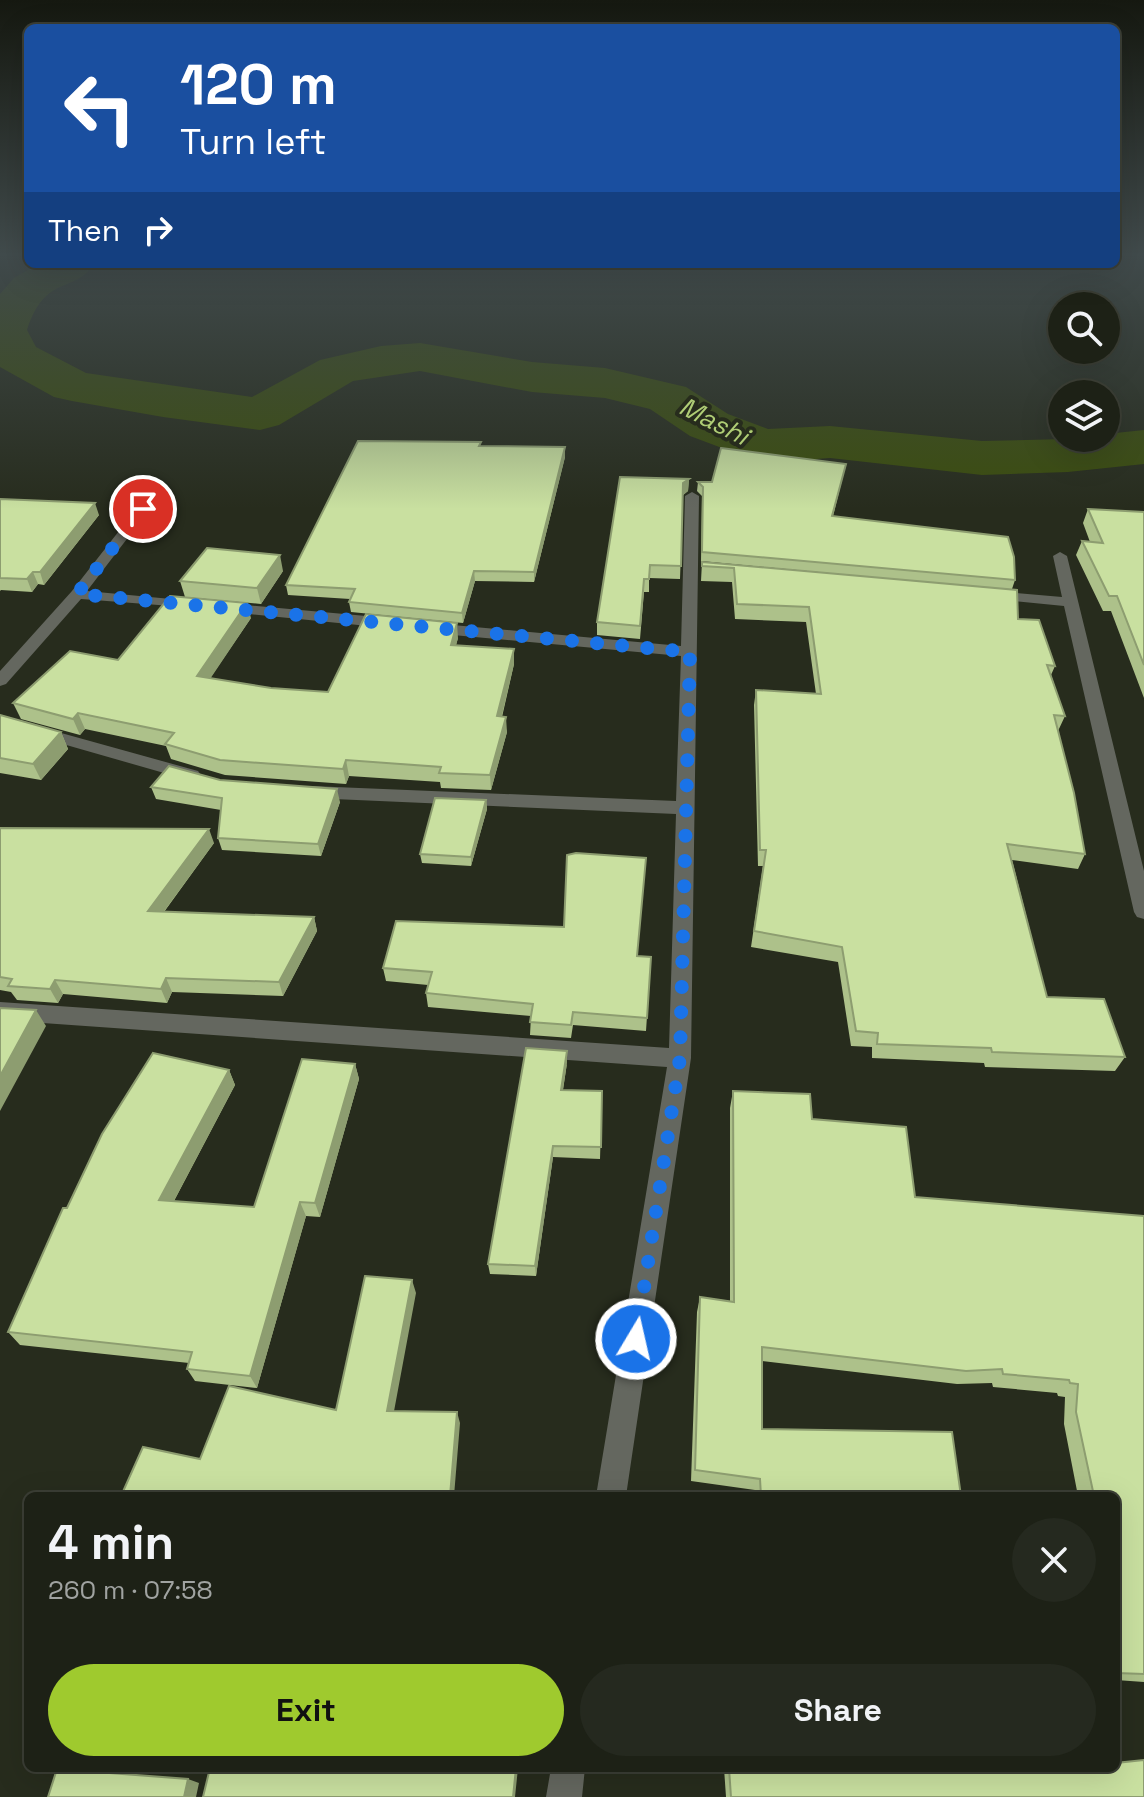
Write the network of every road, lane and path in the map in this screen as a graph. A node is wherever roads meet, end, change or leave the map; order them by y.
1 (160, 488) dead end
2 (692, 496) edge
3 (1060, 556) dead end
4 (976, 593) edge
5 (77, 594) junction
6 (1071, 602) junction
7 (690, 652) junction
8 (0, 681) edge
9 (0, 721) edge
10 (209, 780) edge
11 (288, 791) edge
12 (686, 808) junction
13 (1144, 912) edge
14 (0, 1011) edge
15 (680, 1058) junction
16 (612, 1492) edge
17 (567, 1772) edge
18 (564, 1797) edge

1 - 5 street
2 - 7 street
3 - 6 street
4 - 6 street
5 - 7 street
5 - 8 street
6 - 13 street
7 - 12 street
9 - 10 street
11 - 12 street
12 - 15 street
14 - 15 street
15 - 16 street
17 - 18 street

